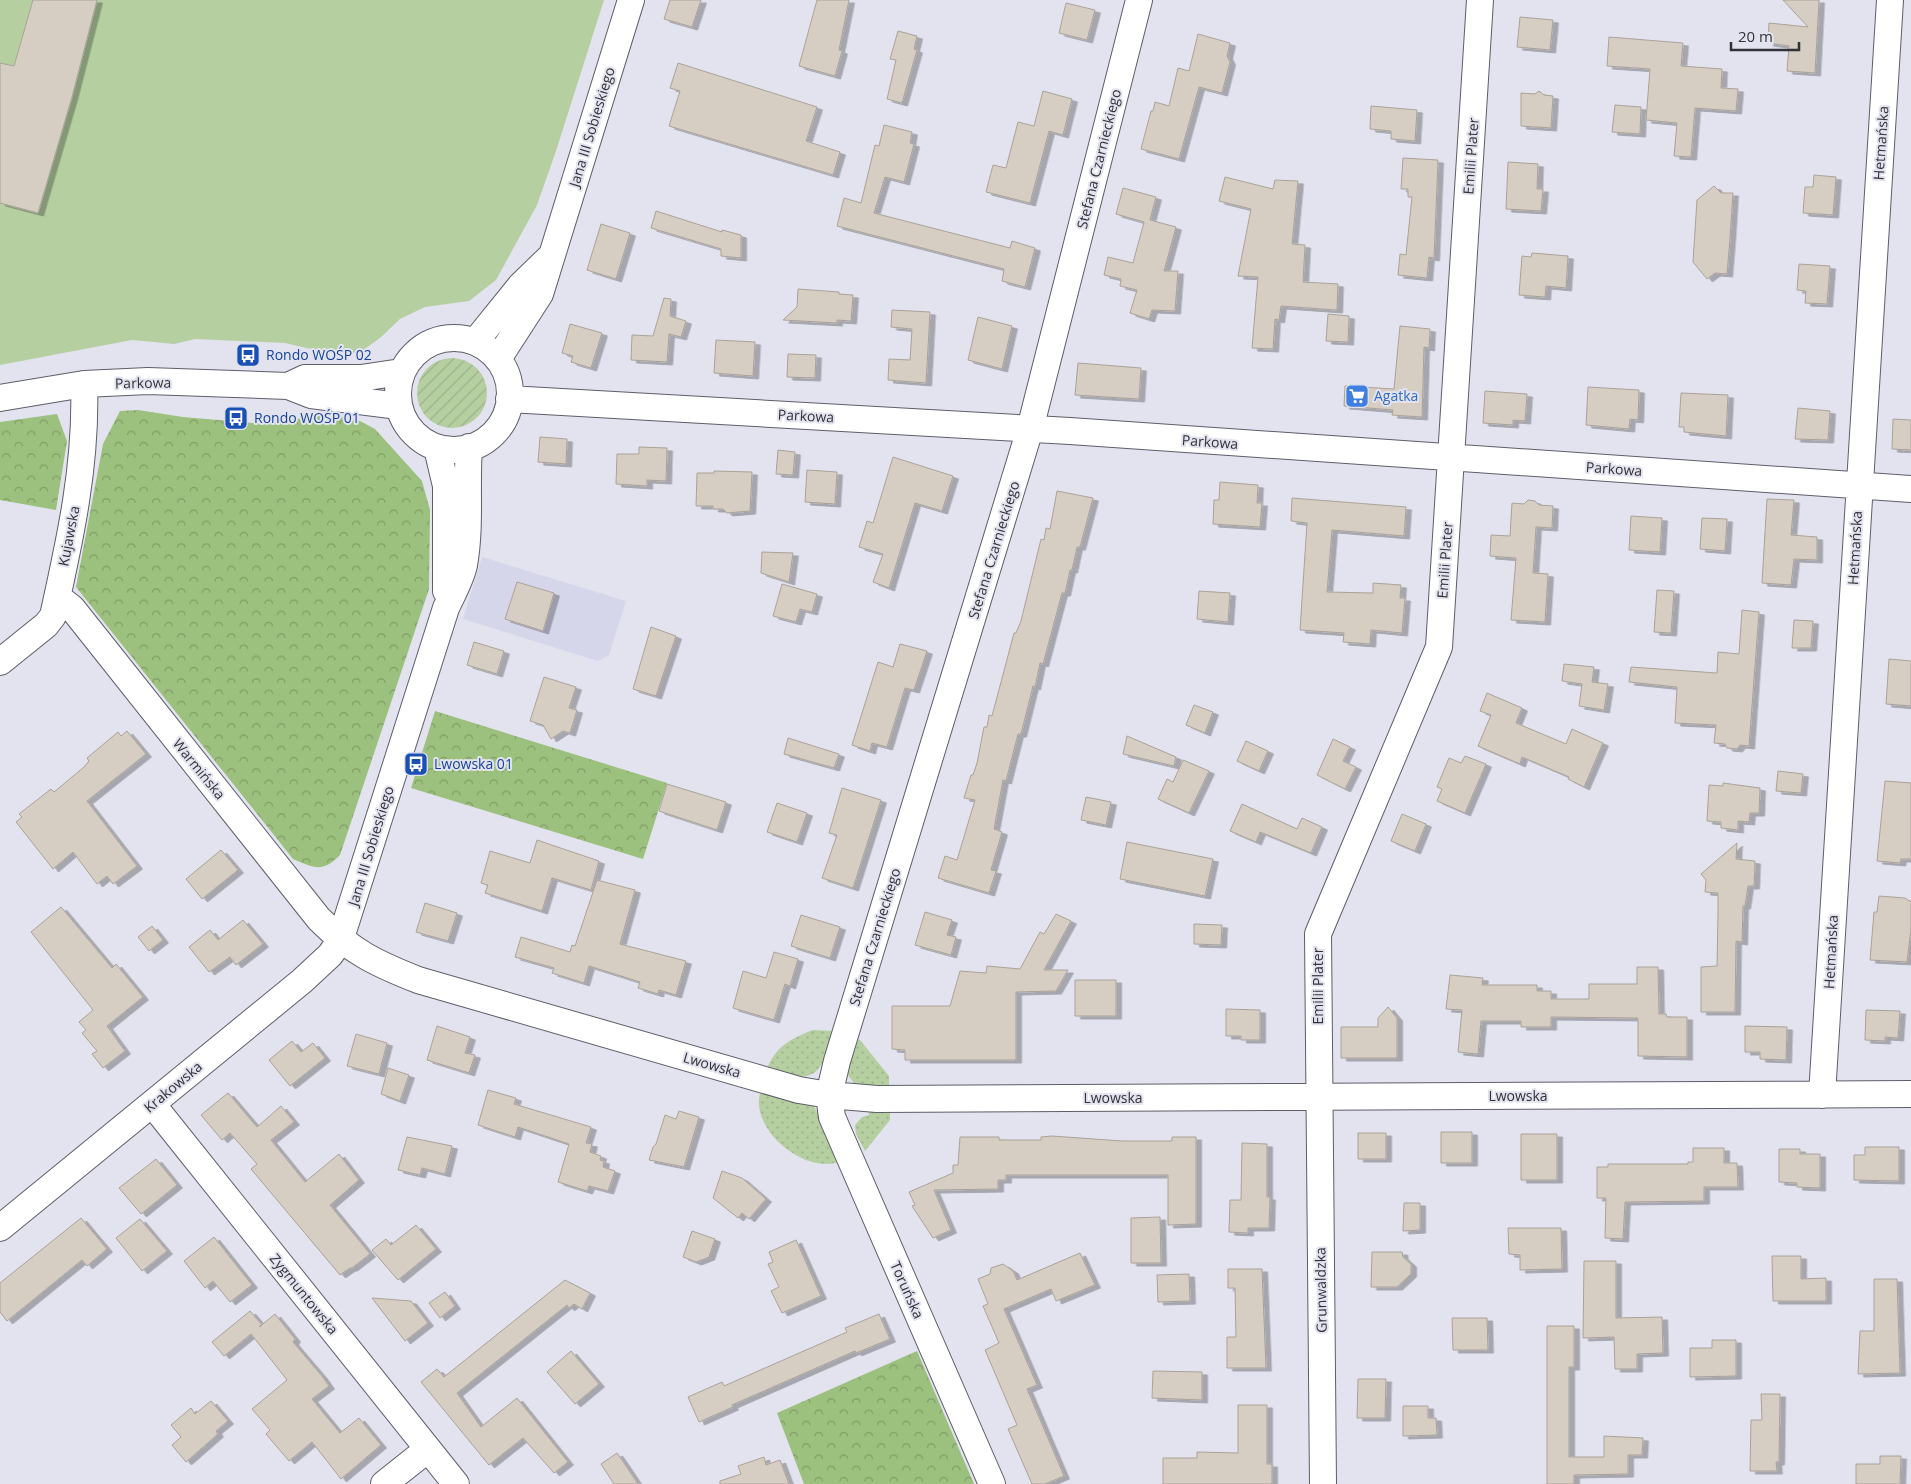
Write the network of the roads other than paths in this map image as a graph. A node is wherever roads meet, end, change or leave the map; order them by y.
1 (631, 0) edge
2 (1139, 0) edge
3 (1480, 0) edge
4 (1890, 0) edge
5 (553, 253) junction
6 (475, 342) junction
7 (498, 359) junction
8 (401, 372) junction
9 (84, 384) junction
10 (288, 386) junction
11 (0, 398) edge
12 (509, 399) junction
13 (399, 406) junction
14 (1030, 429) junction
15 (469, 447) junction
16 (437, 448) junction
17 (1452, 458) junction
18 (1859, 485) junction
19 (1911, 488) edge
20 (57, 600) junction
21 (446, 608) junction
22 (0, 662) edge
23 (340, 941) junction
24 (1911, 1094) edge
25 (829, 1095) junction
26 (1822, 1095) junction
27 (1319, 1097) junction
28 (153, 1105) junction
29 (0, 1228) edge
30 (428, 1449) junction
31 (384, 1484) edge
32 (456, 1484) edge
33 (992, 1484) edge
34 (1323, 1484) edge

1 - 5 street, Jana III Sobieskiego
2 - 14 street, Stefana Czarnieckiego
3 - 17 street, Emilii Plater
4 - 18 street, Hetmańska
5 - 6 street, Jana III Sobieskiego
5 - 7 street, Jana III Sobieskiego
6 - 7 street
6 - 8 street
7 - 12 street
8 - 10 street, Parkowa
8 - 13 street
9 - 10 street, Parkowa
9 - 11 street, Parkowa
9 - 20 street, Kujawska
10 - 13 street, Parkowa
12 - 14 street, Parkowa
12 - 15 street
13 - 16 street
14 - 17 street, Parkowa
14 - 25 street, Stefana Czarnieckiego
15 - 16 street
15 - 21 street, Jana III Sobieskiego
16 - 21 street, Jana III Sobieskiego
17 - 18 street, Parkowa
17 - 27 street, Emilii Plater
18 - 19 street, Parkowa
18 - 26 street, Hetmańska
20 - 22 street, Kujawska
20 - 23 street, Warmińska
21 - 23 street, Jana III Sobieskiego
23 - 25 street, Lwowska
23 - 28 street, Krakowska
24 - 26 street, Lwowska
25 - 27 street, Lwowska
25 - 33 street, Toruńska
26 - 27 street, Lwowska
27 - 34 street, Grunwaldzka
28 - 29 street, Krakowska
28 - 30 street, Zygmuntowska
30 - 31 street
30 - 32 street, Zygmuntowska

